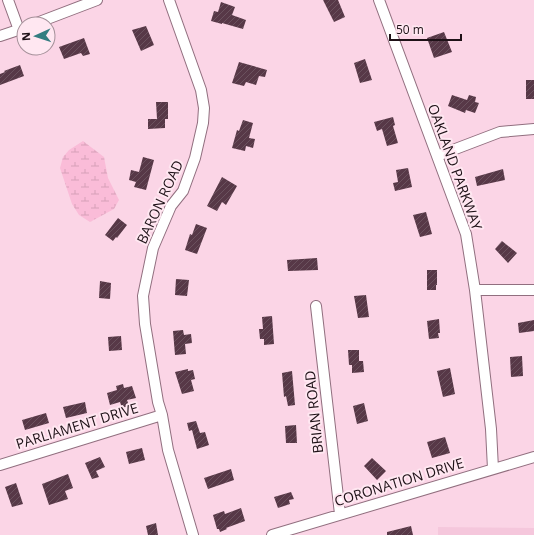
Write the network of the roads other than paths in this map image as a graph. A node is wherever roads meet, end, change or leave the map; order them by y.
1 (8, 0) edge
2 (96, 0) edge
3 (169, 0) edge
4 (379, 0) edge
5 (55, 16) edge
6 (16, 17) edge
7 (16, 31) edge
8 (0, 36) edge
9 (534, 129) edge
10 (437, 156) junction
11 (475, 290) junction
12 (534, 290) edge
13 (316, 306) dead end
14 (162, 415) junction
15 (534, 457) edge
16 (0, 465) edge
17 (493, 469) junction
18 (340, 514) junction
19 (193, 535) edge
20 (272, 535) edge

1 - 6 street
2 - 5 street
3 - 14 street, BARON ROAD
4 - 10 street, OAKLAND PARKWAY
7 - 8 street
9 - 10 street
10 - 11 street, OAKLAND PARKWAY
11 - 12 street
11 - 17 street, OAKLAND PARKWAY
13 - 18 street, BRIAN ROAD
14 - 16 street, PARLIAMENT DRIVE
14 - 19 street, BARON ROAD
15 - 17 street, CORONATION DRIVE
17 - 18 street, CORONATION DRIVE
18 - 20 street, CORONATION DRIVE

